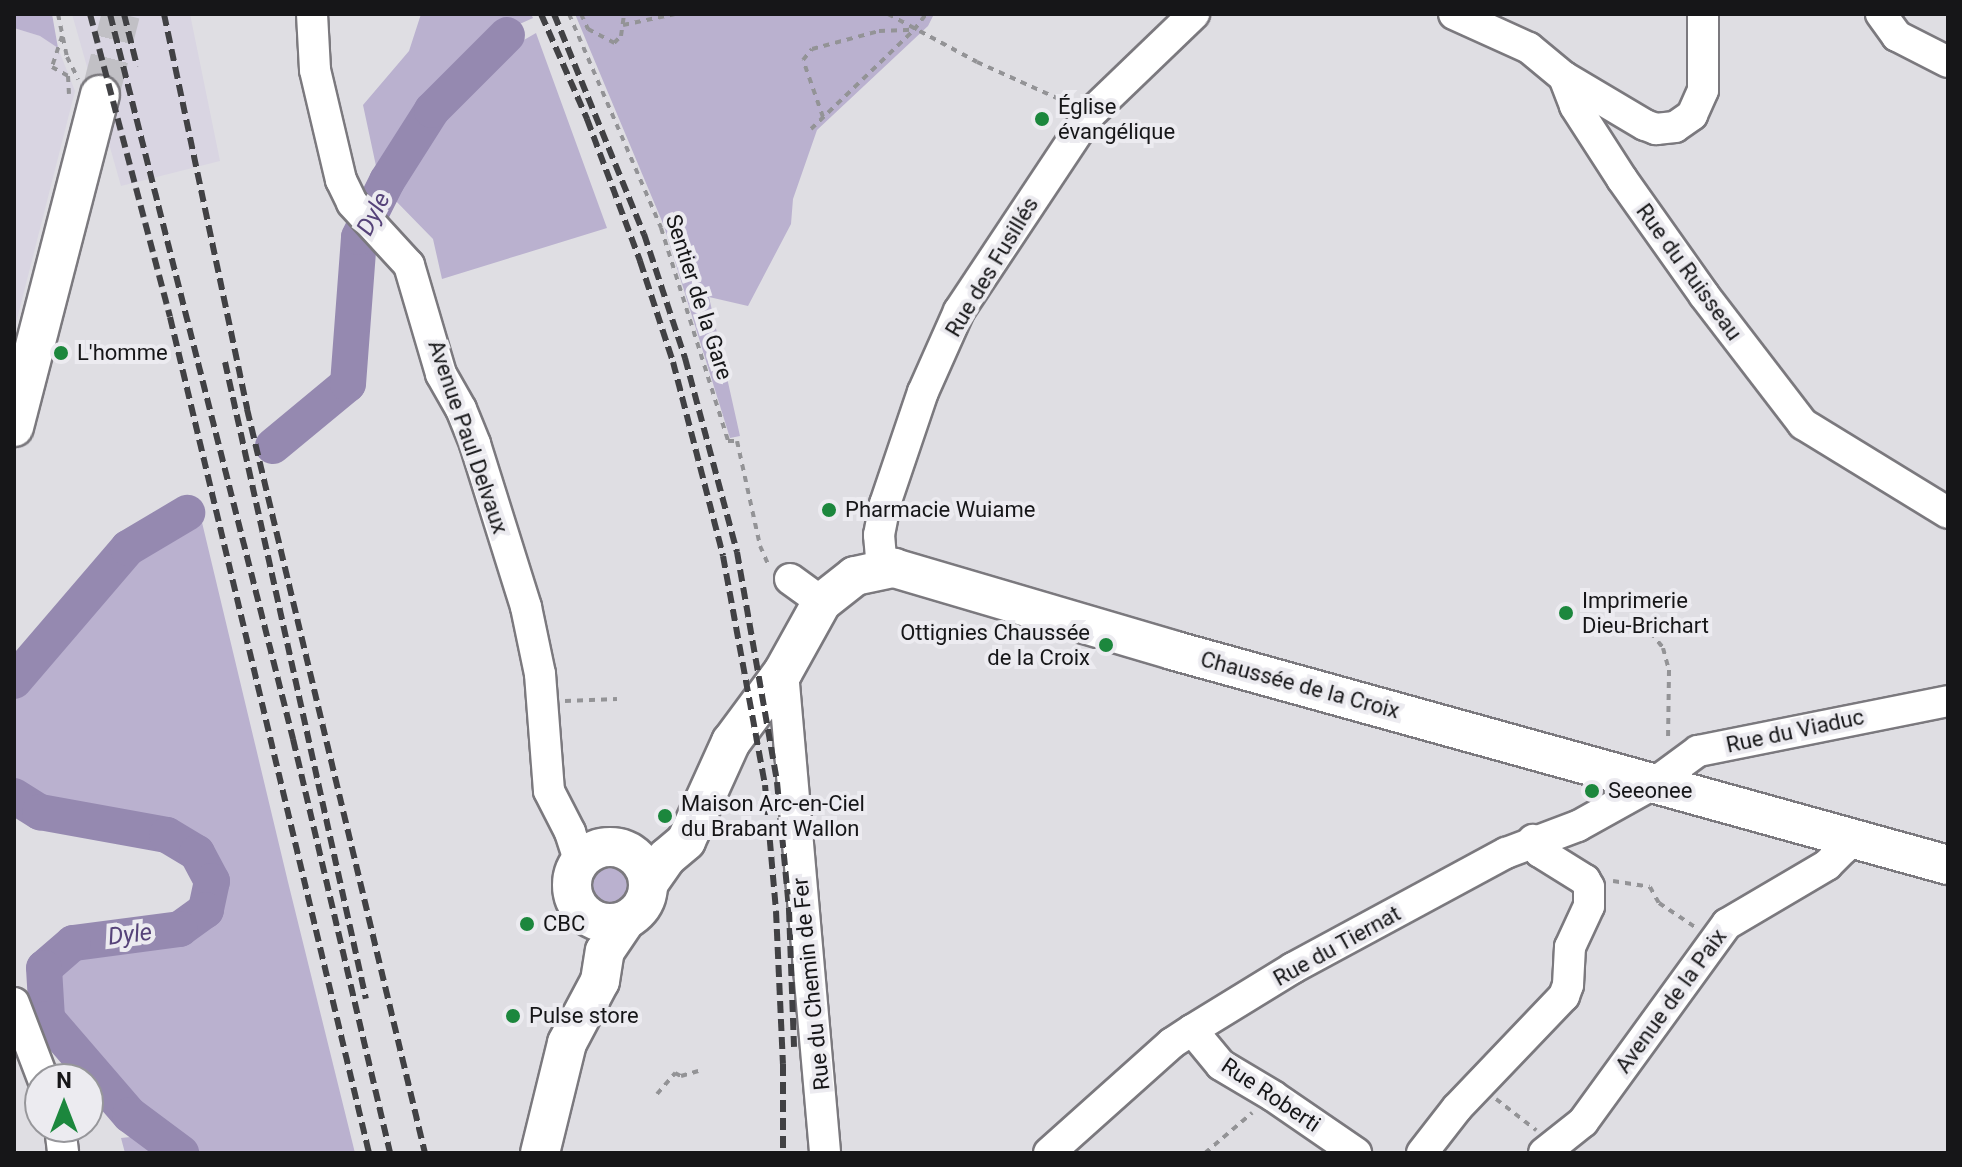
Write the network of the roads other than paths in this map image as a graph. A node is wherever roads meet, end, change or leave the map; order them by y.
1 (312, 14) edge
2 (1194, 14) edge
3 (1454, 14) edge
4 (1703, 14) edge
5 (1881, 14) edge
6 (1948, 62) edge
7 (1564, 77) junction
8 (96, 108) tunnel mouth
9 (14, 427) edge
10 (1948, 513) edge
11 (882, 569) junction
12 (790, 579) road end
13 (822, 602) junction
14 (783, 672) junction
15 (1948, 701) edge
16 (1659, 777) junction
17 (1849, 836) junction
18 (1533, 840) junction
19 (617, 857) junction
20 (1948, 865) edge
21 (608, 931) junction
22 (14, 1003) edge
23 (1192, 1030) junction
24 (37, 1063) edge
25 (1549, 1148) edge
26 (540, 1153) edge
27 (825, 1153) edge
28 (1049, 1153) edge
29 (1356, 1153) edge
30 (1422, 1153) edge

1 - 19 street, Avenue Paul Delvaux
2 - 11 street, Rue des Fusillés
3 - 7 street, Rue du Ruisseau
4 - 7 street
5 - 6 street
7 - 10 street, Rue du Ruisseau
8 - 9 main road
11 - 13 main road
11 - 16 main road, Chaussée de la Croix
12 - 13 street
13 - 14 main road
14 - 19 main road
14 - 27 street, Rue du Chemin de Fer
15 - 16 street, Rue du Viaduc
16 - 17 main road, Chaussée de la Croix
16 - 18 street, Rue du Tiernat
17 - 20 main road, Chaussée de la Croix
17 - 25 street, Avenue de la Paix
18 - 23 street, Rue du Tiernat
18 - 30 street
19 - 21 main road
19 - 21 main road
21 - 26 main road
22 - 24 street
23 - 28 street, Rue du Tiernat
23 - 29 street, Rue Roberti

